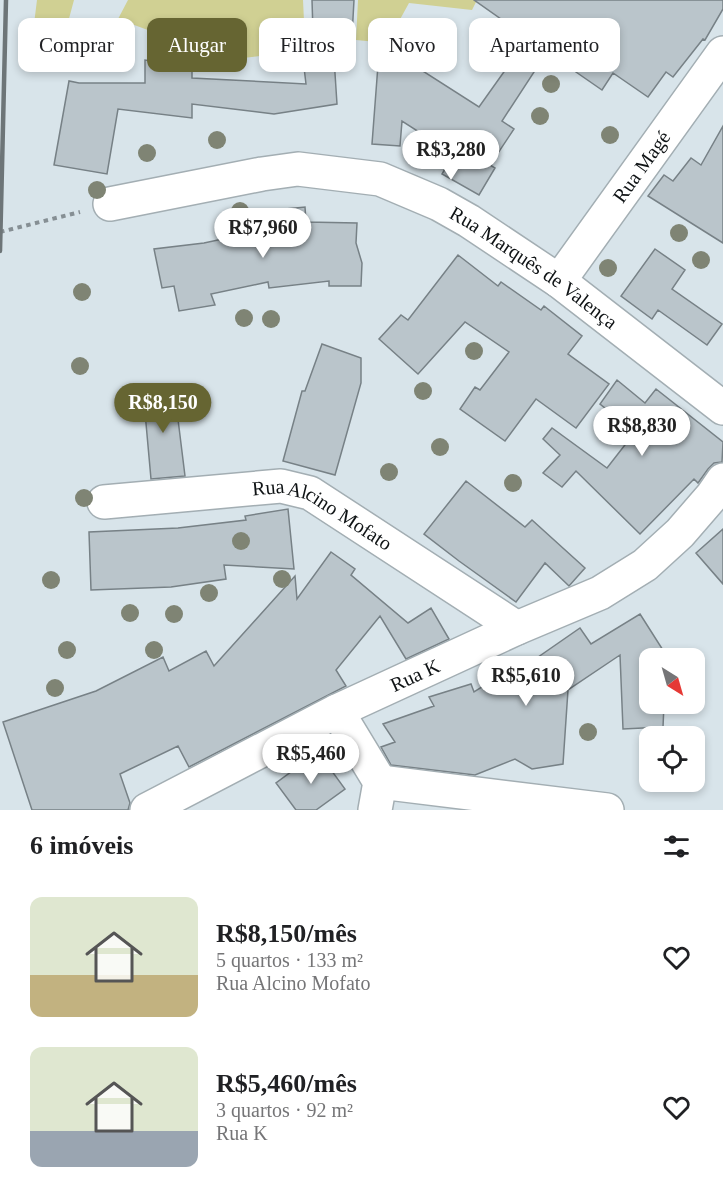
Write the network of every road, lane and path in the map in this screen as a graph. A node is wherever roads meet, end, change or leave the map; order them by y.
1 (723, 53) edge
2 (110, 204) joint
3 (0, 232) edge
4 (559, 281) junction
5 (723, 408) edge
6 (723, 480) edge
7 (104, 502) dead end
8 (517, 628) junction
9 (336, 711) junction
10 (377, 796) edge
11 (147, 810) edge
12 (607, 810) edge

1 - 4 street, Rua Magé
2 - 3 path
2 - 4 street, Rua Marquês de Valença
4 - 5 street, Rua Marquês de Valença
6 - 8 street, Rua K
7 - 8 street, Rua Alcino Mofato
8 - 9 street, Rua K
9 - 10 street
9 - 11 street, Rua K
10 - 12 street

